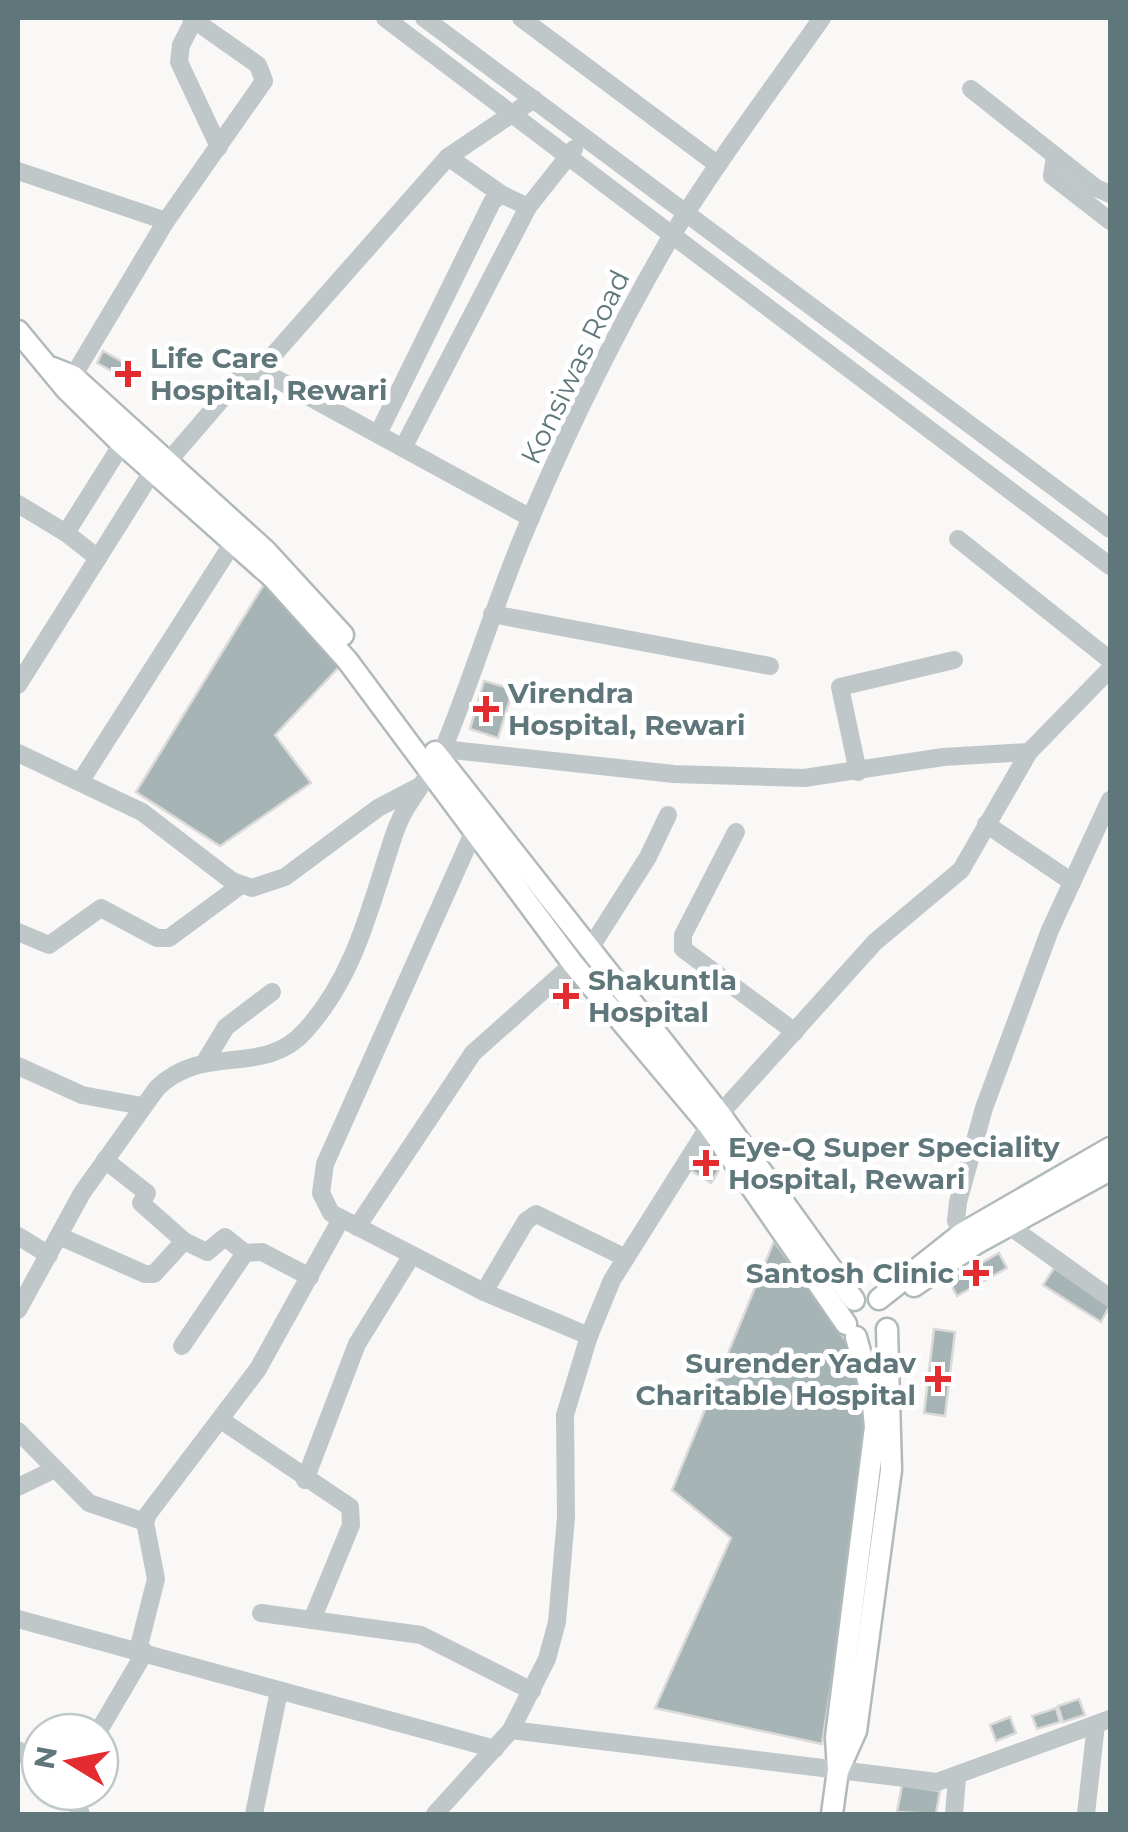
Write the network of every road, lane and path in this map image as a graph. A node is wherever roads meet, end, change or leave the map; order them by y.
1 (192, 18) edge
2 (385, 18) edge
3 (424, 18) edge
4 (521, 18) edge
5 (822, 18) edge
6 (971, 89) dead end
7 (534, 98) junction
8 (511, 115) junction
9 (585, 138) junction
10 (220, 147) junction
11 (448, 156) junction
12 (567, 156) junction
13 (1055, 156) junction
14 (718, 166) junction
15 (18, 171) edge
16 (501, 194) junction
17 (1110, 194) edge
18 (528, 207) junction
19 (688, 213) junction
20 (166, 220) junction
21 (1110, 221) edge
22 (674, 234) junction
23 (18, 331) edge
24 (260, 370) junction
25 (69, 382) junction
26 (378, 434) junction
27 (122, 444) junction
28 (403, 448) junction
29 (159, 468) junction
30 (1071, 500) junction
31 (18, 504) edge
32 (531, 518) junction
33 (1053, 522) junction
34 (1110, 529) edge
35 (66, 533) junction
36 (958, 539) dead end
37 (234, 542) junction
38 (98, 558) junction
39 (1110, 566) edge
40 (492, 614) junction
41 (954, 660) dead end
42 (1110, 660) edge
43 (770, 666) dead end
44 (1110, 669) edge
45 (18, 685) edge
46 (1029, 752) junction
47 (18, 753) edge
48 (438, 758) junction
49 (858, 772) junction
50 (80, 782) junction
51 (418, 787) junction
52 (1110, 800) edge
53 (668, 815) dead end
54 (986, 824) junction
55 (474, 831) junction
56 (736, 832) dead end
57 (1072, 882) junction
58 (240, 885) junction
59 (18, 932) edge
60 (581, 958) junction
61 (272, 992) dead end
62 (795, 1032) junction
63 (206, 1060) junction
64 (18, 1066) edge
65 (142, 1106) junction
66 (715, 1120) junction
67 (1110, 1148) edge
68 (105, 1160) junction
69 (1110, 1170) edge
70 (1001, 1220) junction
71 (349, 1223) junction
72 (18, 1236) edge
73 (59, 1236) junction
74 (184, 1241) junction
75 (965, 1241) junction
76 (244, 1253) junction
77 (48, 1255) junction
78 (412, 1255) junction
79 (626, 1258) junction
80 (310, 1277) junction
81 (484, 1292) junction
82 (1110, 1298) edge
83 (854, 1300) junction
84 (883, 1302) junction
85 (18, 1310) edge
86 (851, 1330) junction
87 (887, 1330) junction
88 (588, 1336) junction
89 (182, 1346) dead end
90 (221, 1420) junction
91 (18, 1430) edge
92 (54, 1470) junction
93 (305, 1480) junction
94 (18, 1488) edge
95 (145, 1522) junction
96 (261, 1612) dead end
97 (18, 1620) edge
98 (312, 1620) junction
99 (142, 1651) junction
100 (279, 1690) junction
101 (532, 1691) junction
102 (109, 1712) edge
103 (1103, 1721) edge
104 (511, 1730) junction
105 (495, 1748) junction
106 (838, 1770) junction
107 (957, 1778) junction
108 (254, 1814) edge
109 (435, 1814) edge
110 (832, 1814) edge
111 (954, 1814) edge
112 (1086, 1814) edge

1 - 10 street
1 - 10 street
2 - 8 street
3 - 7 street
4 - 14 street
5 - 14 street, Konsiwas Road
6 - 13 street
7 - 8 street
7 - 9 street
8 - 11 street
8 - 12 street
9 - 12 street
9 - 19 street
10 - 20 street
11 - 16 street
11 - 24 street
12 - 18 street
12 - 22 street
13 - 17 street
13 - 21 street
14 - 19 street, Konsiwas Road
15 - 20 street
16 - 18 street
16 - 26 street
18 - 28 street
19 - 22 street, Konsiwas Road
19 - 30 street
20 - 25 street
22 - 32 street, Konsiwas Road
22 - 33 street
23 - 25 main road
24 - 26 street
24 - 29 street
25 - 27 main road
25 - 29 main road
26 - 28 street
27 - 29 main road
27 - 35 street
28 - 32 street
29 - 37 main road
29 - 38 street
29 - 48 main road
30 - 33 street
30 - 34 street
31 - 35 street
32 - 40 street, Konsiwas Road
33 - 39 street
35 - 38 street
36 - 42 street
37 - 48 main road
37 - 50 street
38 - 45 street
40 - 43 street
40 - 48 street, Konsiwas Road
41 - 49 street
44 - 46 street
46 - 49 street
46 - 54 street
47 - 50 street
48 - 49 street
48 - 51 street, Konsiwas Road
48 - 55 main road
48 - 60 main road
50 - 58 street
51 - 58 street
51 - 63 street
52 - 57 street
53 - 60 street
54 - 57 street
54 - 62 street
55 - 60 main road
55 - 71 street
56 - 62 street
57 - 75 street
58 - 59 street
60 - 66 main road
60 - 71 street
61 - 63 street
62 - 66 street
63 - 65 street
64 - 65 street
65 - 68 street
66 - 79 street
66 - 83 main road
66 - 86 main road
67 - 70 main road
68 - 73 street
68 - 74 street
69 - 70 main road
70 - 75 main road
70 - 82 street
71 - 78 street
71 - 80 street
72 - 77 street
73 - 74 street
73 - 77 street
74 - 76 street
75 - 84 main road
76 - 80 street
76 - 89 street
77 - 85 street
78 - 81 street
78 - 93 street
79 - 81 street
79 - 88 street
80 - 90 street
81 - 88 street
83 - 84 main road
83 - 86 main road
84 - 87 main road
86 - 87 main road
86 - 106 main road
87 - 106 main road
88 - 101 street
90 - 93 street
90 - 95 street
91 - 92 street
92 - 94 street
92 - 95 street
93 - 98 street
95 - 99 street
96 - 98 street
97 - 99 street
98 - 101 street
99 - 100 street
99 - 102 street
100 - 105 street
100 - 108 street
101 - 104 street
103 - 107 street
103 - 112 street
104 - 105 street
104 - 106 street
105 - 109 street
106 - 107 street
106 - 110 main road
107 - 111 street

